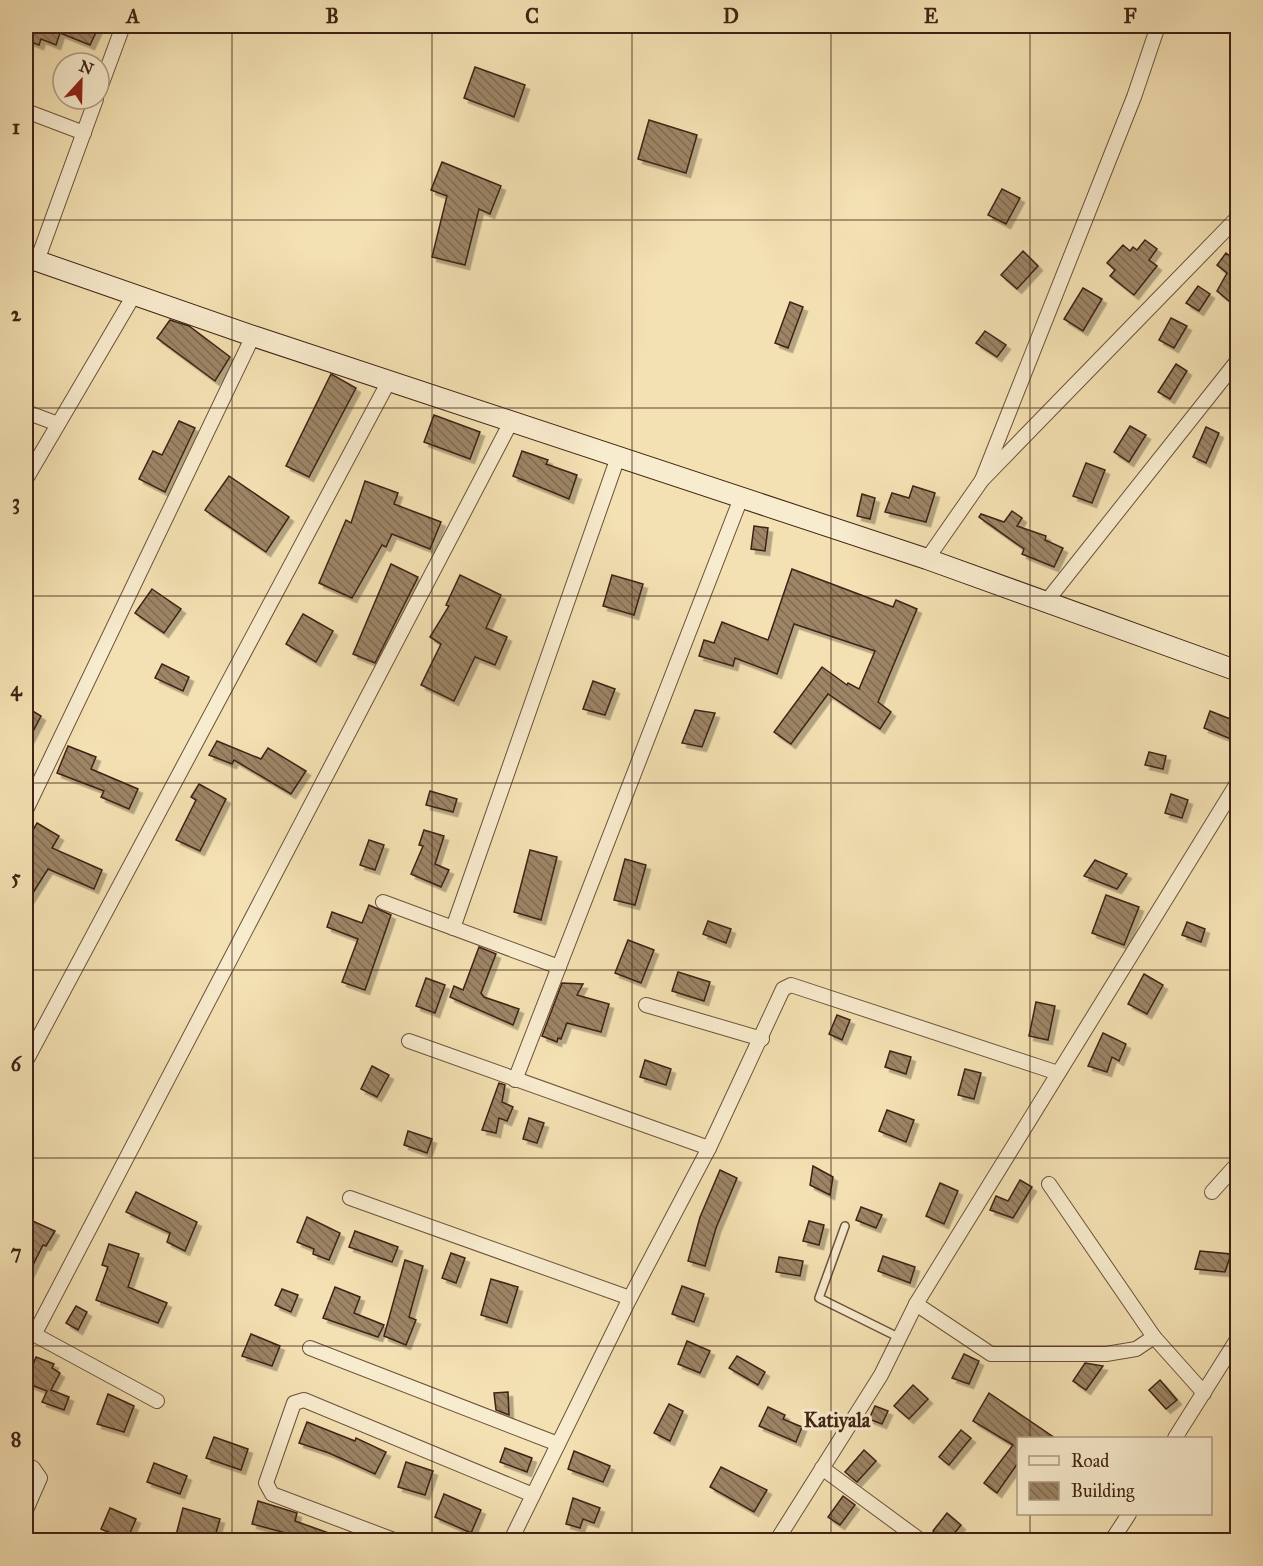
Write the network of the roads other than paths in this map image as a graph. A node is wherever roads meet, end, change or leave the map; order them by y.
1 (123, 26) edge
2 (1158, 26) edge
3 (111, 58) edge
4 (26, 111) edge
5 (92, 111) edge
6 (84, 134) junction
7 (1238, 217) edge
8 (31, 259) edge
9 (134, 295) junction
10 (253, 336) junction
11 (1238, 360) edge
12 (389, 381) junction
13 (26, 412) edge
14 (511, 422) junction
15 (58, 424) junction
16 (618, 457) junction
17 (26, 479) edge
18 (982, 480) junction
19 (741, 498) junction
20 (927, 559) junction
21 (1046, 602) junction
22 (1238, 671) edge
23 (1238, 782) edge
24 (26, 810) edge
25 (382, 902) dead end
26 (453, 928) junction
27 (559, 967) junction
28 (646, 1005) dead end
29 (762, 1038) junction
30 (409, 1041) dead end
31 (26, 1062) edge
32 (1059, 1073) junction
33 (515, 1080) junction
34 (709, 1148) junction
35 (1238, 1163) edge
36 (1049, 1184) dead end
37 (1212, 1192) dead end
38 (350, 1198) dead end
39 (845, 1226) dead end
40 (630, 1298) junction
41 (916, 1304) junction
42 (30, 1333) edge
43 (898, 1337) junction
44 (1154, 1337) junction
45 (1238, 1338) edge
46 (310, 1348) dead end
47 (1204, 1393) junction
48 (157, 1401) dead end
49 (1176, 1437) edge
50 (558, 1444) junction
51 (26, 1465) edge
52 (822, 1468) junction
53 (533, 1495) junction
54 (26, 1510) edge
55 (1128, 1515) edge
56 (394, 1540) edge
57 (511, 1540) edge
58 (777, 1540) edge
59 (920, 1540) edge
60 (1112, 1540) edge

1 - 3 street
2 - 18 street
4 - 6 street
5 - 6 street
6 - 8 street
7 - 18 street
8 - 9 street
9 - 10 street
9 - 15 street
10 - 12 street
10 - 24 street
11 - 21 street
12 - 14 street
12 - 31 street
13 - 15 street
14 - 16 street
14 - 42 street
15 - 17 street
16 - 19 street
16 - 26 street
18 - 20 street
19 - 20 street
19 - 27 street
20 - 21 street
21 - 22 street
23 - 32 street
25 - 26 street
26 - 27 street
27 - 33 street
28 - 29 street
29 - 32 street
29 - 34 street
30 - 33 street
32 - 41 street
33 - 34 street
34 - 40 street
35 - 37 street
36 - 44 street
38 - 40 street
39 - 43 lane
40 - 50 street
41 - 43 street
41 - 44 street
42 - 48 street
43 - 52 street
44 - 47 street
45 - 47 street
46 - 50 street
47 - 49 street
50 - 53 street
51 - 54 street
52 - 58 street
52 - 59 street
53 - 56 street
53 - 57 street
55 - 60 street

